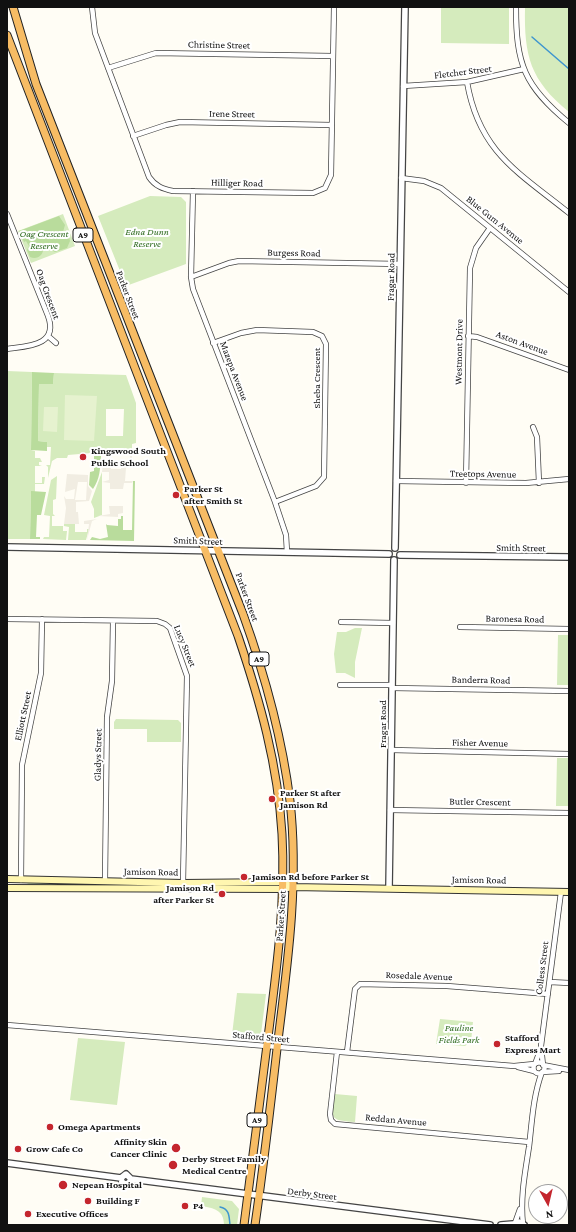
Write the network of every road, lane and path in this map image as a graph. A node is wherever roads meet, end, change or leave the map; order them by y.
1 (13, 7) edge
2 (92, 7) edge
3 (334, 7) edge
4 (404, 7) edge
5 (516, 7) edge
6 (7, 35) edge
7 (333, 56) junction
8 (108, 68) junction
9 (524, 69) junction
10 (467, 82) junction
11 (403, 86) junction
12 (569, 123) edge
13 (332, 125) junction
14 (133, 136) junction
15 (401, 178) junction
16 (193, 191) junction
17 (569, 213) edge
18 (7, 214) edge
19 (490, 228) junction
20 (400, 264) junction
21 (191, 277) junction
22 (569, 292) edge
23 (48, 336) junction
24 (468, 336) junction
25 (56, 343) dead end
26 (214, 343) junction
27 (7, 349) edge
28 (569, 370) edge
29 (533, 426) dead end
30 (569, 479) edge
31 (396, 481) junction
32 (466, 483) junction
33 (539, 483) junction
34 (275, 502) junction
35 (7, 547) edge
36 (395, 548) junction
37 (205, 550) junction
38 (219, 551) junction
39 (287, 552) junction
40 (389, 554) junction
41 (400, 555) junction
42 (569, 557) edge
43 (394, 560) junction
44 (7, 619) edge
45 (42, 619) junction
46 (113, 621) junction
47 (341, 622) dead end
48 (393, 623) junction
49 (460, 627) dead end
50 (569, 629) edge
51 (340, 685) dead end
52 (392, 687) junction
53 (569, 691) edge
54 (392, 750) junction
55 (569, 754) edge
56 (390, 810) junction
57 (569, 813) edge
58 (7, 879) edge
59 (20, 880) junction
60 (104, 881) junction
61 (184, 886) junction
62 (282, 886) junction
63 (293, 887) junction
64 (7, 888) edge
65 (20, 888) junction
66 (389, 888) junction
67 (104, 889) junction
68 (561, 892) junction
69 (569, 892) edge
70 (550, 982) junction
71 (569, 983) edge
72 (548, 994) junction
73 (7, 1025) edge
74 (266, 1046) junction
75 (542, 1046) junction
76 (277, 1047) junction
77 (338, 1052) junction
78 (347, 1052) junction
79 (534, 1064) junction
80 (543, 1065) junction
81 (514, 1066) junction
82 (567, 1070) edge
83 (534, 1071) junction
84 (542, 1072) junction
85 (536, 1088) junction
86 (529, 1142) junction
87 (7, 1163) edge
88 (248, 1194) junction
89 (259, 1196) junction
90 (521, 1208) junction
91 (514, 1224) edge
92 (523, 1224) edge
93 (244, 1225) edge
94 (255, 1225) edge
95 (490, 1225) edge
96 (501, 1225) edge

1 - 38 highway, Parker Street / A9
2 - 8 street, Hilliger Road
3 - 7 street, Hilliger Road
4 - 11 street, Fragar Road
5 - 9 street
6 - 37 highway, Parker Street / A9
7 - 8 street, Christine Street
7 - 13 street, Hilliger Road
8 - 14 street, Hilliger Road
9 - 10 street, Fletcher Street
9 - 12 street
10 - 11 street, Fletcher Street
10 - 17 street
11 - 15 street, Fragar Road
13 - 14 street, Irene Street
13 - 16 street, Hilliger Road
14 - 16 street, Hilliger Road
15 - 19 street, Blue Gum Avenue
15 - 20 street, Fragar Road
16 - 21 street, Mazepa Avenue
18 - 23 street, Oag Crescent
19 - 22 street, Blue Gum Avenue
19 - 24 street, Westmont Drive
20 - 21 street, Burgess Road
20 - 31 street, Fragar Road
21 - 26 street, Mazepa Avenue
23 - 25 street
23 - 27 street
24 - 28 street, Aston Avenue
24 - 32 street, Westmont Drive
26 - 34 street, Mazepa Avenue
26 - 34 street, Sheba Crescent
29 - 33 street
30 - 33 street, Treetops Avenue
31 - 32 street, Treetops Avenue
31 - 36 street, Fragar Road
32 - 33 street, Treetops Avenue
34 - 39 street, Mazepa Avenue
35 - 37 street, Smith Street
36 - 40 street
36 - 41 street
37 - 38 street, Smith Street
37 - 62 highway, Parker Street / A9
38 - 39 street, Smith Street
38 - 63 highway, Parker Street / A9
39 - 40 street, Smith Street
40 - 43 street
41 - 42 street, Smith Street
41 - 43 street
43 - 48 street, Fragar Road
44 - 45 street, Lucy Street
45 - 46 street, Lucy Street
45 - 59 street, Elliott Street
46 - 60 street, Gladys Street
46 - 61 street, Lucy Street
47 - 48 street
48 - 52 street, Fragar Road
49 - 50 street, Baronesa Road
51 - 52 street, Banderra Road
52 - 53 street, Banderra Road
52 - 54 street, Fragar Road
54 - 55 street, Fisher Avenue
54 - 56 street, Fragar Road
56 - 57 street, Butler Crescent
56 - 66 street, Fragar Road
58 - 59 main road, Jamison Road
59 - 60 main road, Jamison Road
59 - 65 street, Elliott Street
60 - 61 main road, Jamison Road
60 - 67 street, Gladys Street
61 - 62 main road, Jamison Road
61 - 67 main road, Jamison Road
62 - 63 main road, Jamison Road
62 - 74 highway, Parker Street / A9
63 - 66 main road, Jamison Road
63 - 76 highway, Parker Street / A9
64 - 65 main road, Jamison Road
65 - 67 main road, Jamison Road
66 - 68 main road, Jamison Road
68 - 69 main road, Jamison Road
68 - 70 street, Colless Street
70 - 71 street
70 - 72 street, Colless Street
72 - 75 street, Colless Street
72 - 78 street, Rosedale Avenue
73 - 74 street, Stafford Street
74 - 76 street, Stafford Street
74 - 88 highway, Parker Street / A9
75 - 79 street, Colless Street
75 - 80 street, Colless Street
76 - 77 street, Stafford Street
76 - 89 highway, Parker Street / A9
77 - 78 street, Stafford Street
77 - 86 street, Reddan Avenue
78 - 81 street, Stafford Street
79 - 80 street
79 - 81 street, Stafford Street
79 - 83 street
80 - 82 street
80 - 84 street
81 - 83 street, Stafford Street
82 - 84 street
83 - 84 street
83 - 85 street
84 - 85 street
85 - 86 street
86 - 90 street
87 - 88 street, Derby Street
88 - 89 street, Derby Street
88 - 93 highway, Parker Street / A9
89 - 94 highway, Parker Street / A9
89 - 95 street, Derby Street
90 - 91 street
90 - 92 street
91 - 92 street
91 - 96 street

